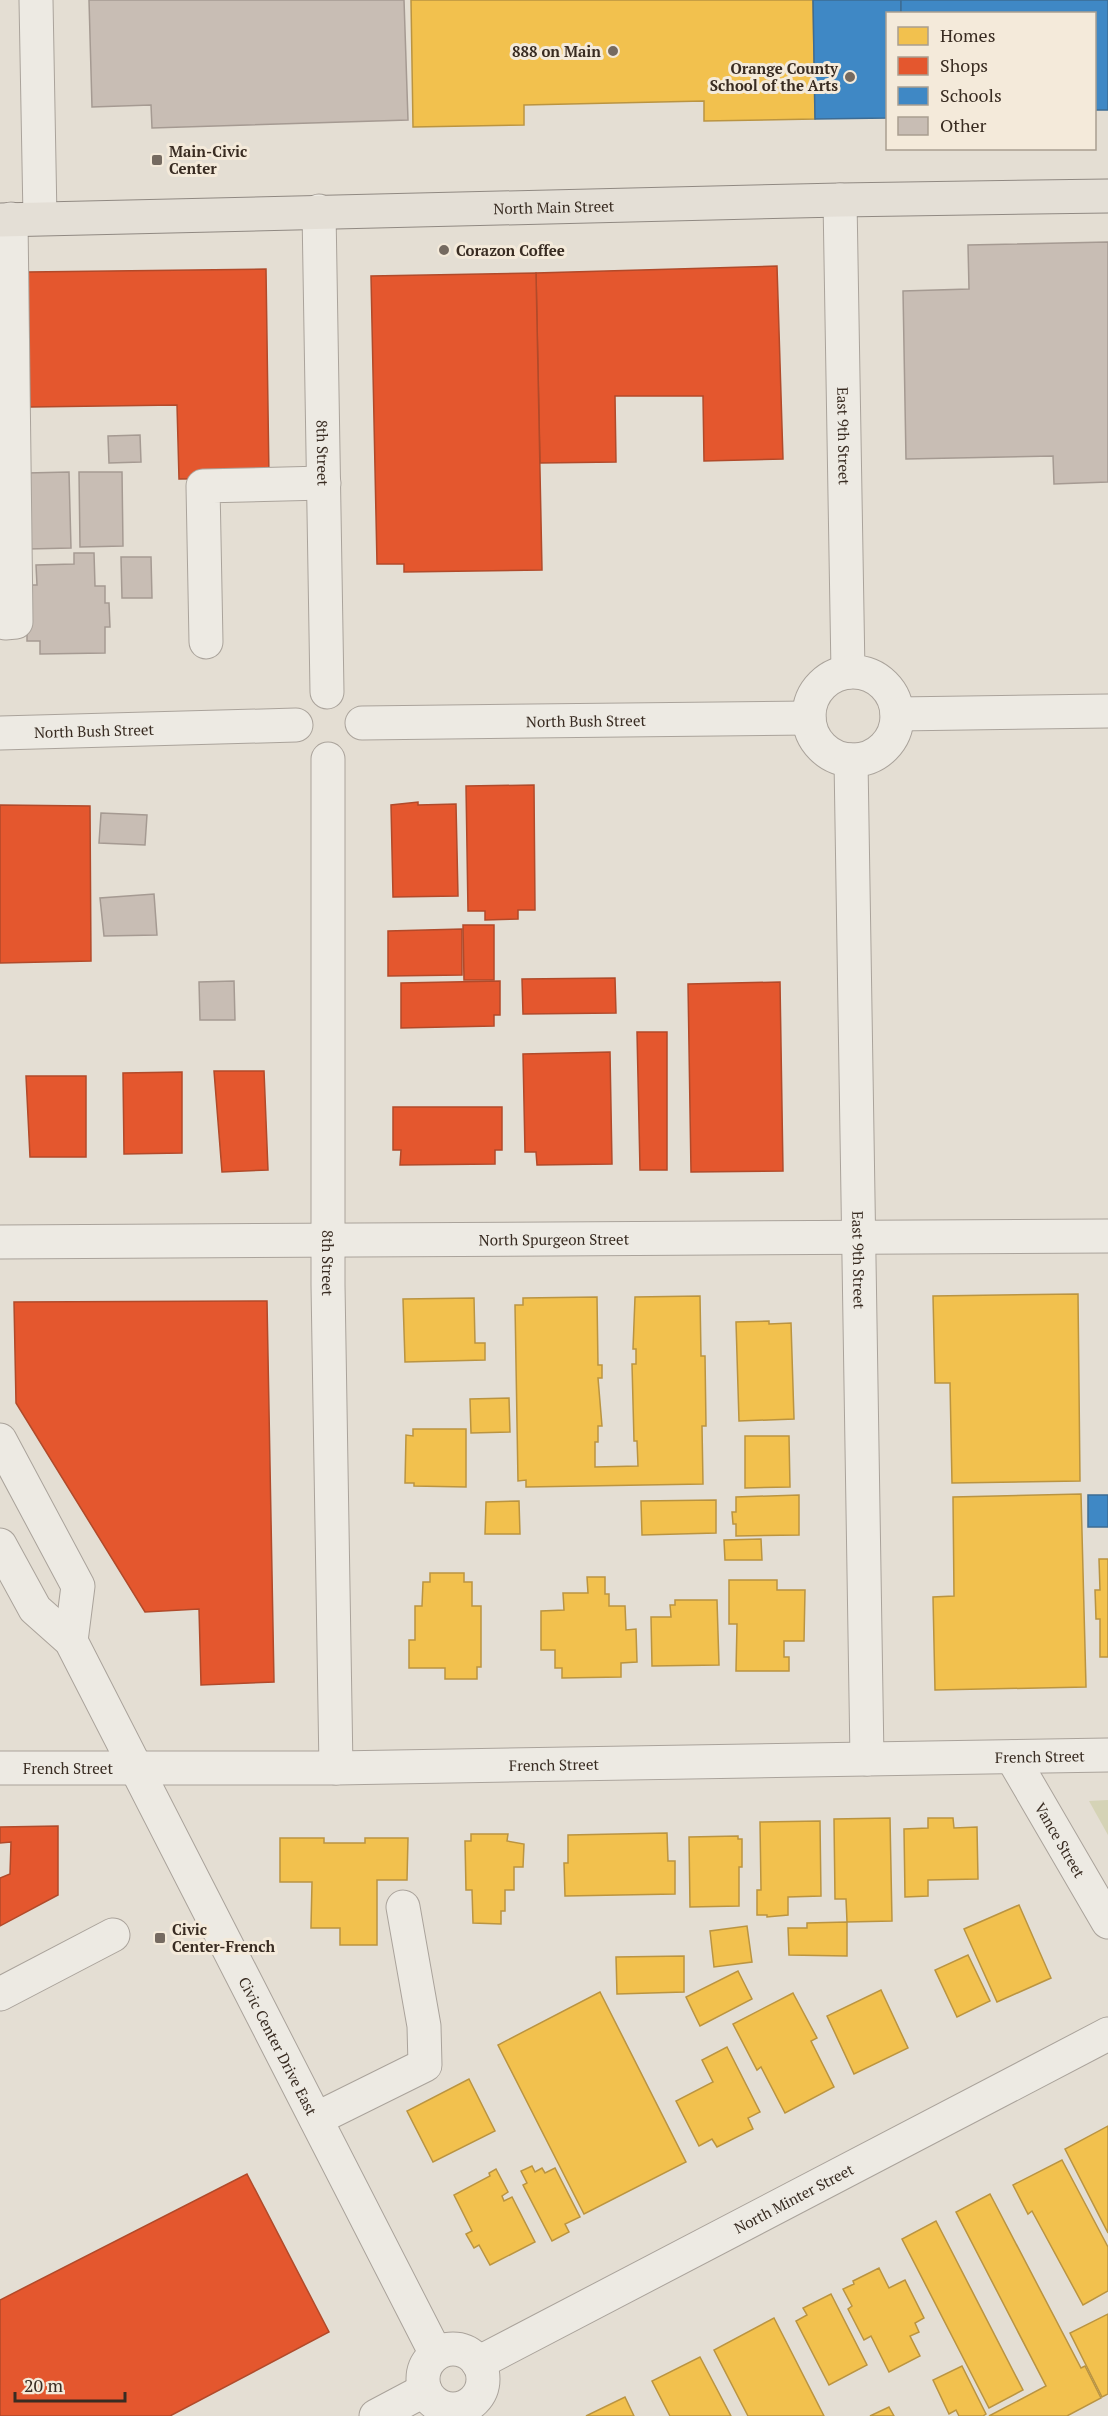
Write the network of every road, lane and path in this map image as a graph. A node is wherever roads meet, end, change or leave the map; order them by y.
1 (36, 0) edge
2 (1108, 196) edge
3 (840, 200) junction
4 (319, 212) junction
5 (17, 219) edge
6 (324, 483) junction
7 (5, 623) dead end
8 (206, 642) dead end
9 (848, 672) junction
10 (327, 692) junction
11 (1108, 711) edge
12 (897, 714) junction
13 (809, 718) junction
14 (362, 723) junction
15 (296, 725) junction
16 (0, 733) edge
17 (328, 759) junction
18 (851, 760) junction
19 (1108, 1236) edge
20 (858, 1238) junction
21 (328, 1240) junction
22 (0, 1242) edge
23 (0, 1440) edge
24 (0, 1545) edge
25 (71, 1641) junction
26 (1108, 1755) edge
27 (1012, 1757) junction
28 (867, 1759) junction
29 (136, 1767) junction
30 (0, 1768) edge
31 (336, 1768) junction
32 (403, 1907) dead end
33 (1108, 1922) edge
34 (113, 1935) dead end
35 (0, 1994) edge
36 (1108, 2034) edge
37 (316, 2119) junction
38 (436, 2354) junction
39 (478, 2363) junction
40 (425, 2390) junction
41 (467, 2412) edge
42 (376, 2416) edge

1 - 5 street
2 - 3 main road, North Main Street
3 - 4 main road, North Main Street
3 - 9 street, East 9th Street
4 - 5 main road, North Main Street
4 - 6 street, 8th Street
5 - 7 street
6 - 8 street
6 - 10 street, 8th Street
9 - 12 street
9 - 13 street
10 - 14 street
10 - 15 street
11 - 12 street
12 - 18 street
13 - 14 street, North Bush Street
13 - 18 street
14 - 17 street
15 - 16 street, North Bush Street
15 - 17 street
17 - 21 street, 8th Street
18 - 20 street, East 9th Street
19 - 20 street, North Spurgeon Street
20 - 21 street, North Spurgeon Street
20 - 28 street, East 9th Street
21 - 22 street, North Spurgeon Street
21 - 31 street, 8th Street
23 - 25 street
24 - 25 street, Civic Center Drive East
25 - 29 street, Civic Center Drive East
26 - 27 street, French Street
27 - 28 street, French Street
27 - 33 street, Vance Street
28 - 31 street, French Street
29 - 30 street, French Street
29 - 31 street, French Street
29 - 37 street, Civic Center Drive East
32 - 37 street
34 - 35 street
36 - 39 street, North Minter Street
37 - 38 street, Civic Center Drive East
38 - 39 street
38 - 40 street
39 - 41 street
40 - 41 street
40 - 42 street

